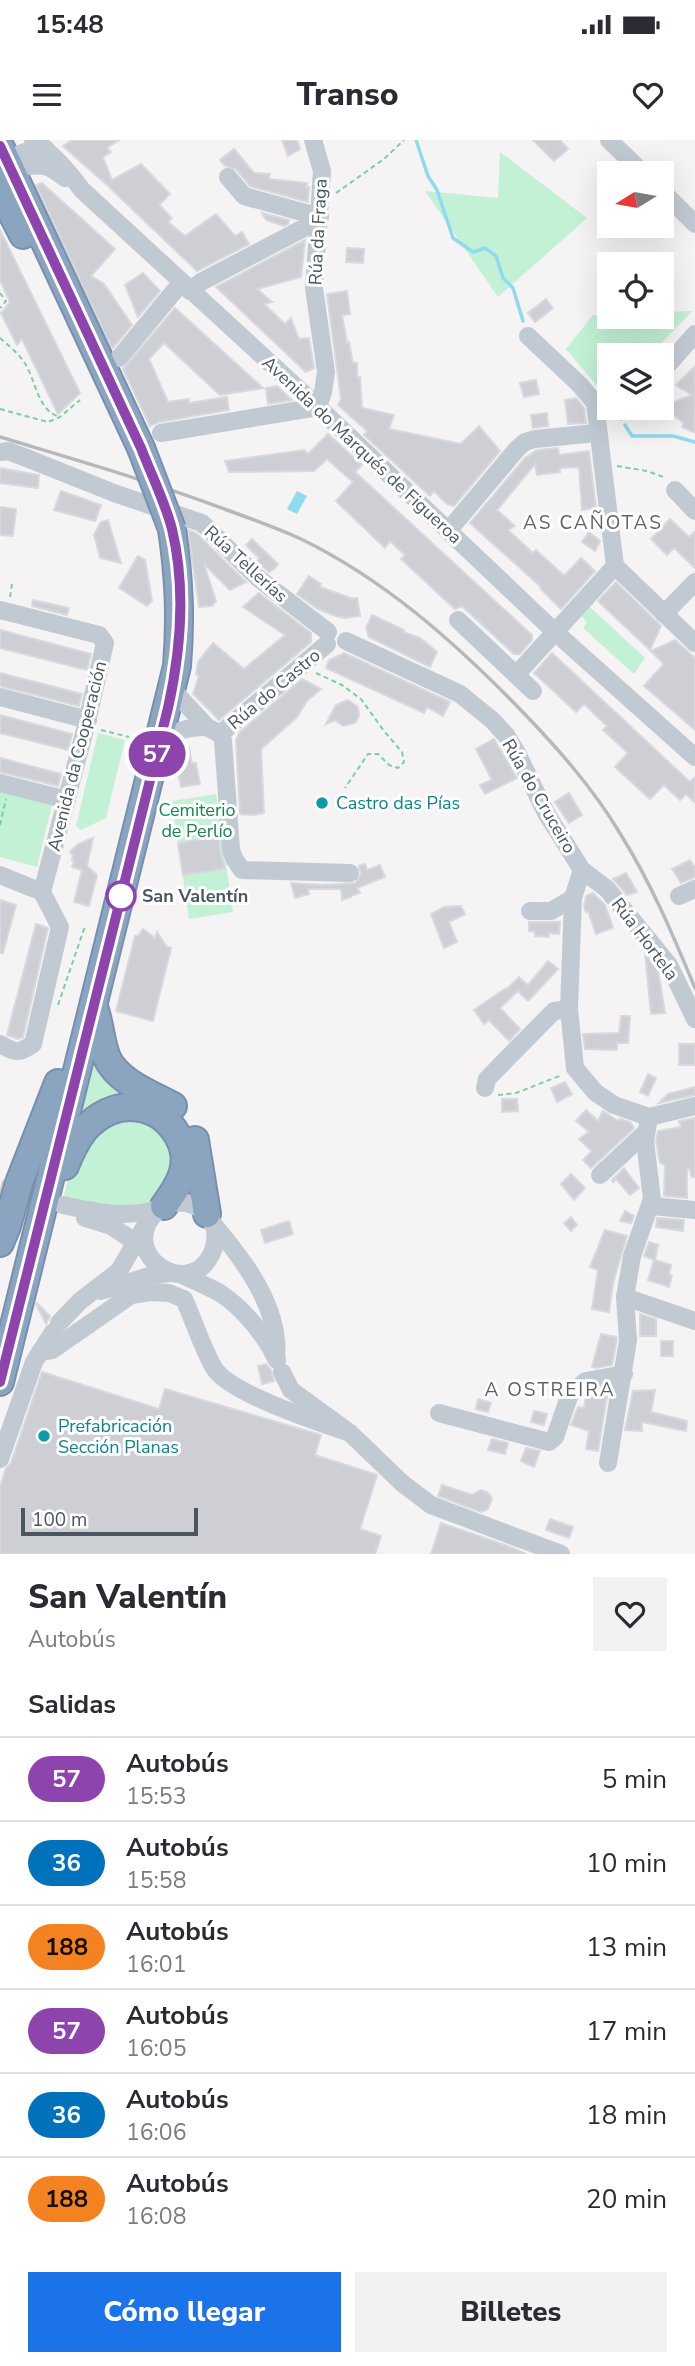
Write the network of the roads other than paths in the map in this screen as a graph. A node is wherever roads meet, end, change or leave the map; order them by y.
1 (313, 140) edge
2 (609, 140) edge
3 (46, 143) edge
4 (3, 157) edge
5 (631, 161) edge
6 (228, 177) dead end
7 (82, 190) junction
8 (4, 202) edge
9 (674, 203) edge
10 (320, 218) junction
11 (695, 224) edge
12 (186, 287) junction
13 (695, 334) edge
14 (528, 336) dead end
15 (119, 358) dead end
16 (674, 358) edge
17 (318, 407) junction
18 (597, 433) junction
19 (143, 444) junction
20 (0, 452) edge
21 (675, 490) road end
22 (695, 511) edge
23 (165, 530) junction
24 (448, 531) junction
25 (615, 566) junction
26 (695, 582) edge
27 (0, 610) edge
28 (664, 614) junction
29 (458, 620) dead end
30 (555, 632) junction
31 (328, 638) junction
32 (695, 643) edge
33 (516, 675) junction
34 (172, 689) junction
35 (533, 691) dead end
36 (0, 697) edge
37 (87, 723) junction
38 (214, 731) junction
39 (159, 746) junction
40 (695, 757) edge
41 (4, 787) edge
42 (67, 800) junction
43 (582, 870) junction
44 (350, 873) dead end
45 (0, 875) edge
46 (42, 892) junction
47 (573, 898) junction
48 (530, 911) dead end
49 (94, 1007) junction
50 (569, 1009) junction
51 (695, 1019) edge
52 (0, 1044) edge
53 (58, 1083) junction
54 (489, 1092) road end
55 (695, 1106) edge
56 (647, 1125) junction
57 (600, 1175) dead end
58 (651, 1206) junction
59 (56, 1210) junction
60 (695, 1210) edge
61 (157, 1213) junction
62 (210, 1219) junction
63 (0, 1242) edge
64 (141, 1246) junction
65 (175, 1273) junction
66 (85, 1297) junction
67 (625, 1297) junction
68 (0, 1321) edge
69 (695, 1321) edge
70 (40, 1352) junction
71 (279, 1364) junction
72 (624, 1374) junction
73 (0, 1382) edge
74 (439, 1413) dead end
75 (349, 1433) junction
76 (0, 1460) edge
77 (608, 1464) dead end
78 (561, 1554) edge

1 - 10 street, Rúa da Fraga
2 - 5 street
3 - 4 street
3 - 7 street, Avenida do Marqués de Figueroa
4 - 7 street
4 - 8 street
4 - 19 highway
6 - 10 street
7 - 12 street, Avenida do Marqués de Figueroa
8 - 19 highway
9 - 11 street
10 - 12 street
10 - 17 street, Rúa da Fraga
12 - 15 street
12 - 17 street, Avenida do Marqués de Figueroa
13 - 16 street
14 - 18 street
17 - 19 street
17 - 24 street, Avenida do Marqués de Figueroa
18 - 24 street
18 - 25 street
19 - 23 highway, bridge
20 - 31 street, Rúa Tellerías
21 - 22 street
23 - 34 highway
23 - 53 highway
24 - 30 street, Avenida do Marqués de Figueroa
25 - 28 street
25 - 30 street
26 - 28 street
27 - 37 street, Avenida da Cooperación
28 - 32 street
29 - 33 street
30 - 33 street
30 - 40 street, Avenida do Marqués de Figueroa
31 - 38 street, Rúa do Castro
31 - 43 street, Rúa do Cruceiro
33 - 35 street
34 - 38 street
34 - 39 highway
36 - 37 street
37 - 42 street, Avenida da Cooperación
38 - 39 street
38 - 44 street, Rúa do Castro
39 - 49 highway
41 - 42 street
42 - 46 street, Avenida da Cooperación
43 - 47 street, Rúa do Cruceiro
43 - 51 street, Rúa Hortela
45 - 46 street
46 - 52 street
47 - 48 street
47 - 50 street, Rúa do Cruceiro
49 - 59 highway
49 - 62 highway
50 - 54 street
50 - 56 street, Rúa do Cruceiro
53 - 63 highway
53 - 68 highway
55 - 56 street
56 - 57 street
56 - 58 street
58 - 60 street
58 - 67 street
59 - 61 street
59 - 61 highway
59 - 64 street
59 - 73 highway
61 - 62 street
61 - 64 street
62 - 65 street
62 - 71 street
64 - 65 street
64 - 66 street
65 - 66 street
65 - 71 street
66 - 70 street
67 - 69 street
67 - 72 street
70 - 75 street
70 - 76 street
71 - 75 street
72 - 74 street
72 - 77 street
75 - 78 street

